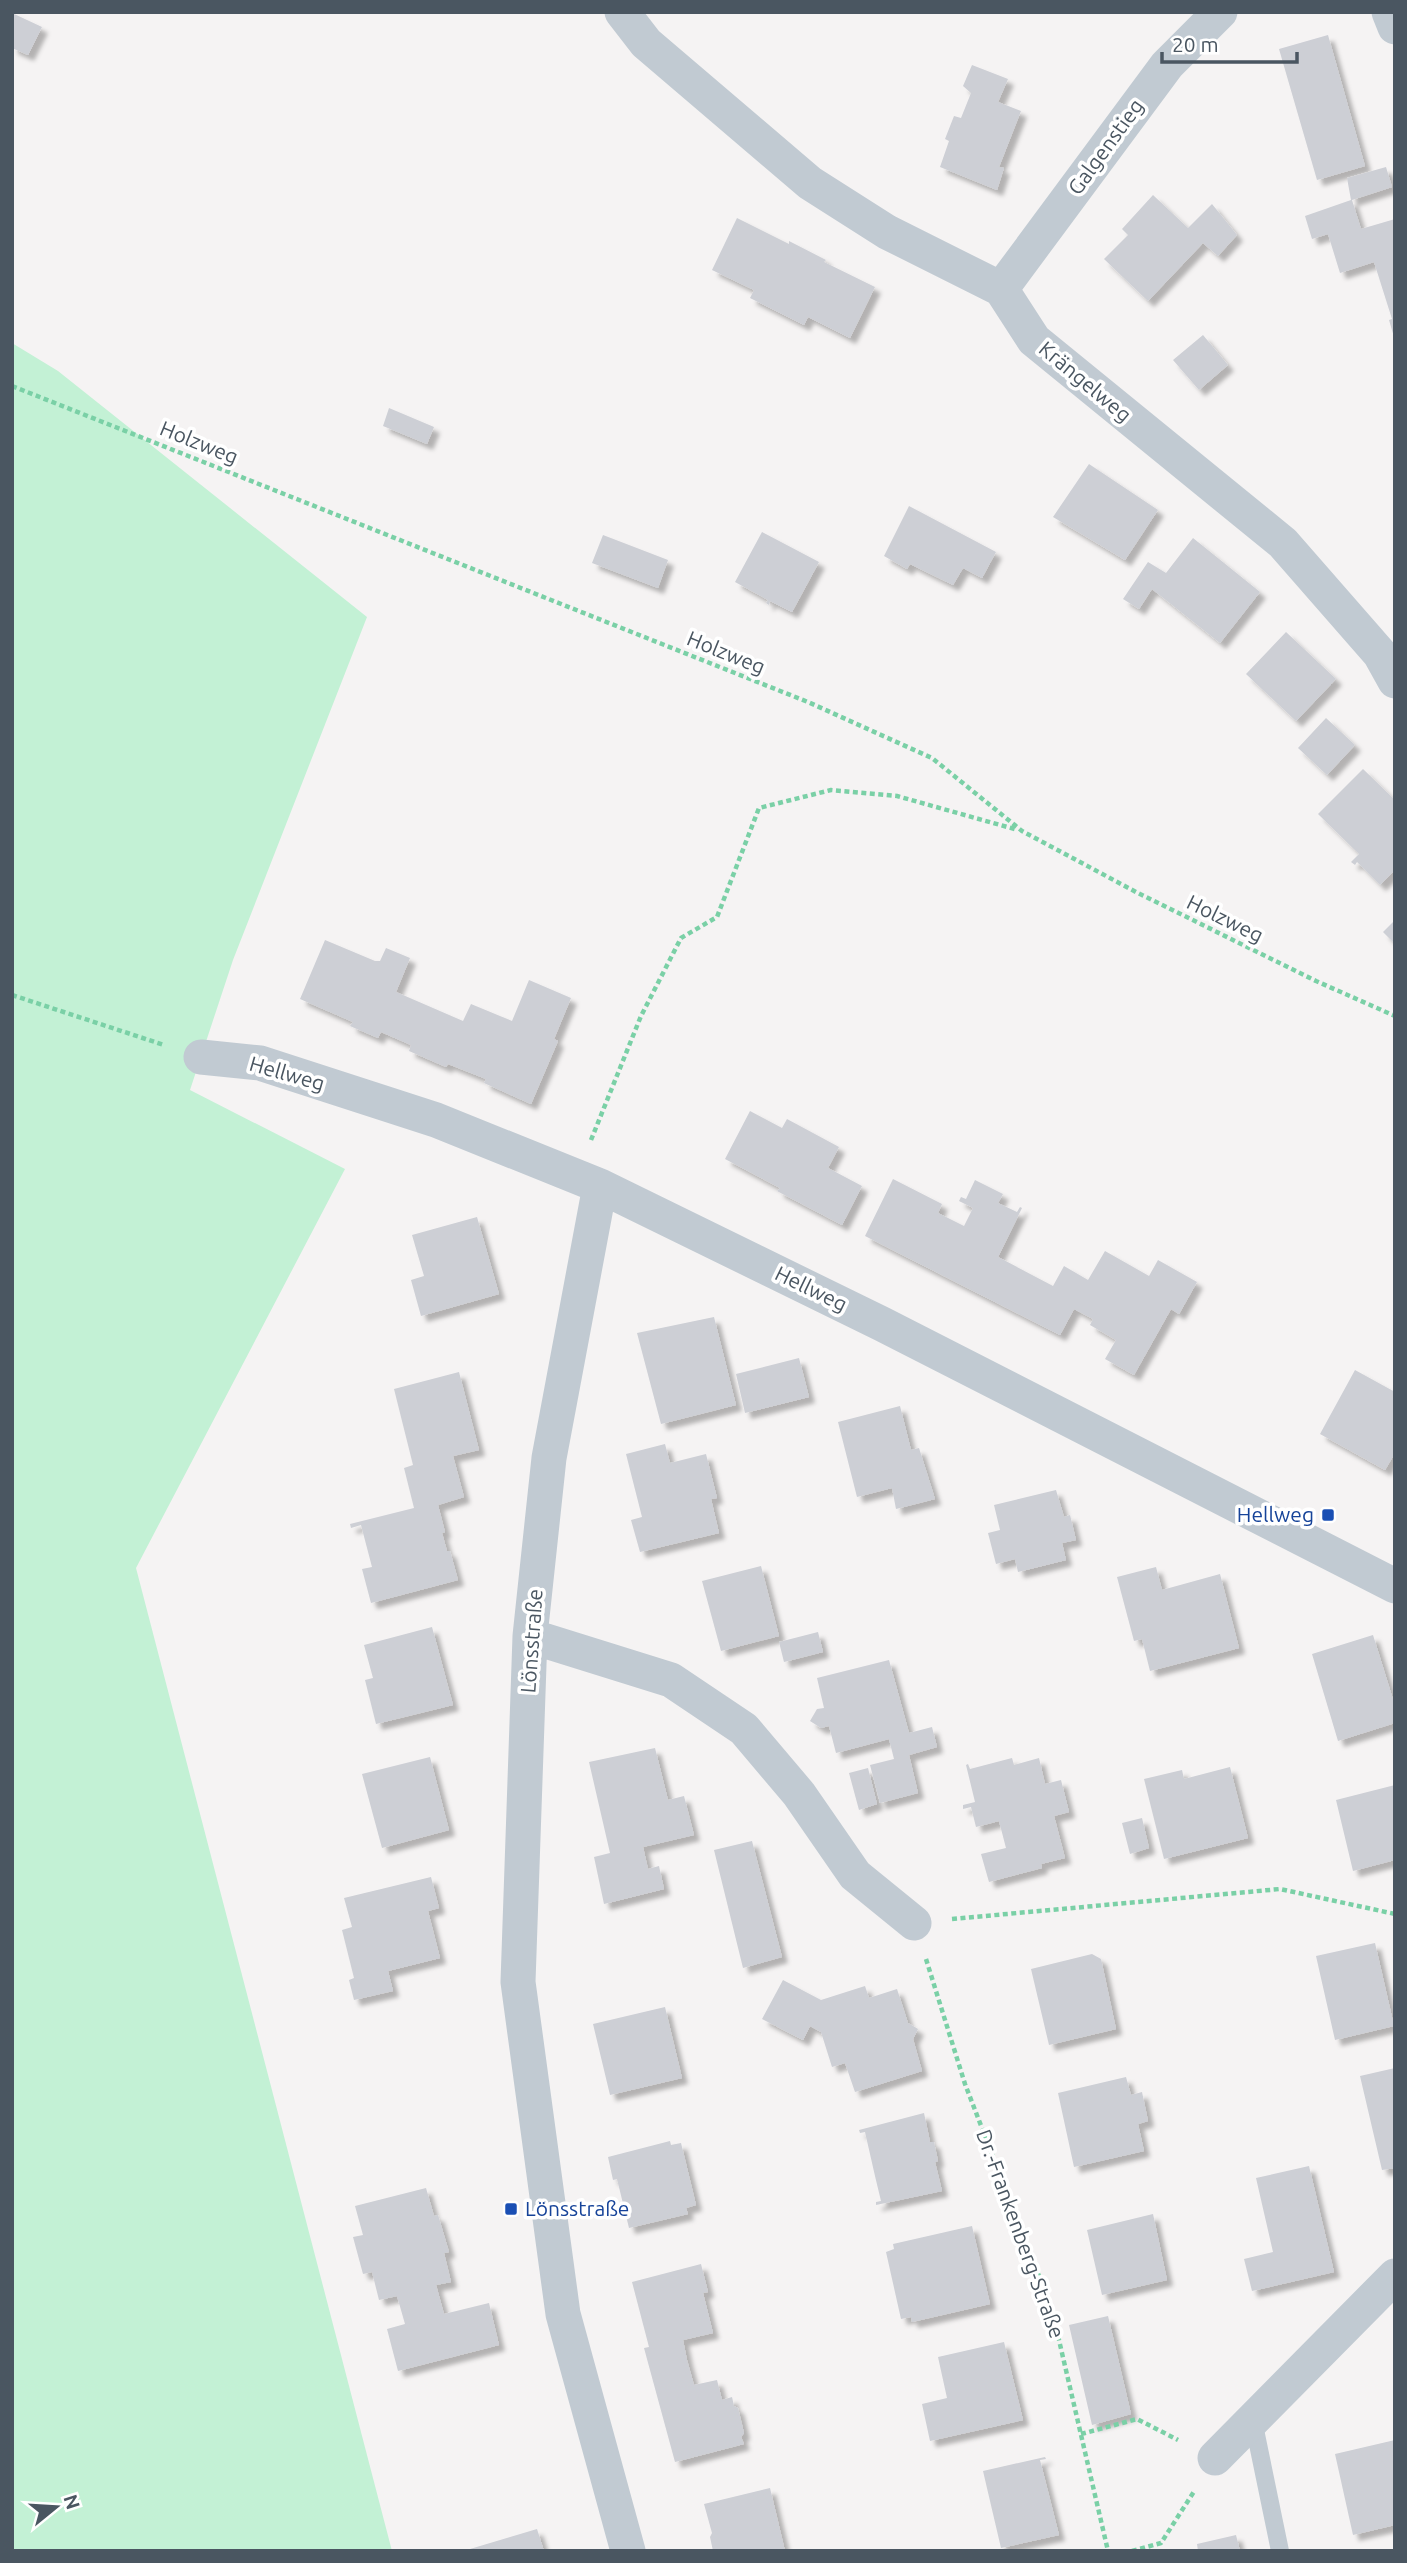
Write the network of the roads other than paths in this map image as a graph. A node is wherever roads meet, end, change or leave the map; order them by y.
1 (622, 12) edge
2 (1220, 12) edge
3 (1389, 12) edge
4 (1395, 27) edge
5 (1001, 289) junction
6 (1395, 681) edge
7 (201, 1057) road end
8 (589, 1182) junction
9 (1395, 1586) edge
10 (530, 1636) junction
11 (914, 1923) road end
12 (1395, 2276) edge
13 (1253, 2420) junction
14 (1215, 2458) road end
15 (628, 2551) edge
16 (1280, 2551) edge

1 - 5 street
2 - 5 street, Galgenstieg
3 - 4 street
5 - 6 street, Krängelweg
7 - 8 street, Hellweg
8 - 9 street, Hellweg
8 - 10 street, Lönsstraße
10 - 11 street
10 - 15 street, Lönsstraße
12 - 13 street
13 - 14 street
13 - 16 lane

